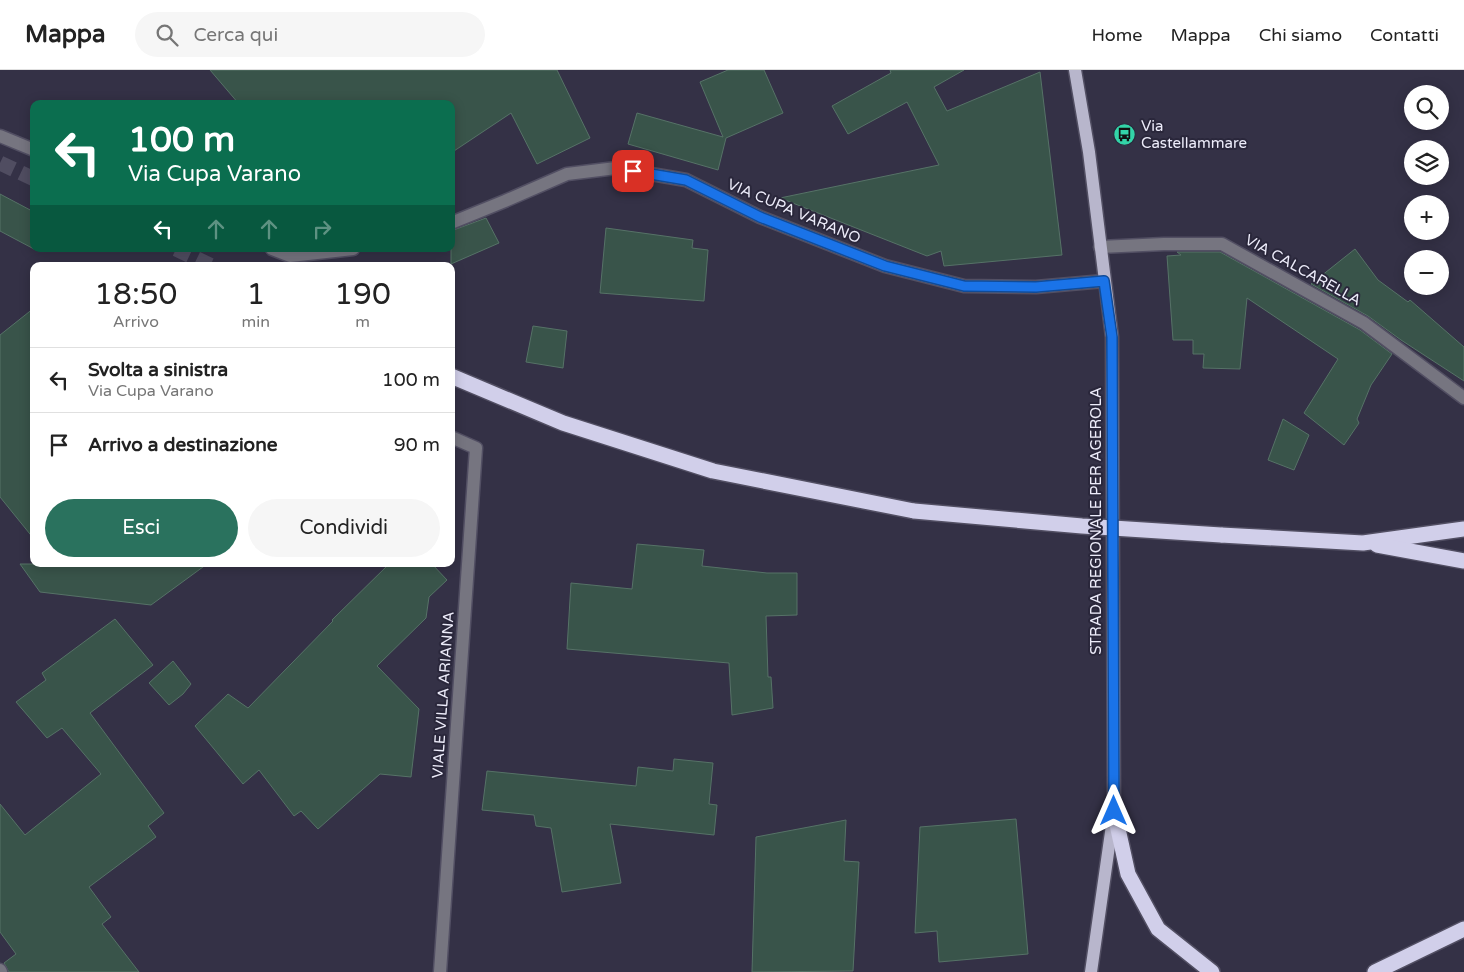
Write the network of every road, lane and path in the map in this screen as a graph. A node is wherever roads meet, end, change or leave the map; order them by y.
1 (1075, 70) edge
2 (0, 136) edge
3 (30, 148) edge
4 (455, 221) edge
5 (1100, 247) junction
6 (276, 252) edge
7 (338, 252) edge
8 (289, 261) edge
9 (1104, 281) junction
10 (455, 378) edge
11 (1464, 398) edge
12 (455, 439) edge
13 (1464, 529) edge
14 (1363, 543) junction
15 (1464, 561) edge
16 (1114, 811) junction
17 (1464, 929) edge
18 (440, 972) edge
19 (1091, 972) edge
20 (1212, 972) edge
21 (1375, 972) edge

1 - 5 main road, STRADA REGIONALE PER AGEROLA
2 - 3 street
4 - 9 street, VIA CUPA VARANO
5 - 9 main road, STRADA REGIONALE PER AGEROLA
5 - 11 street, VIA CALCARELLA
6 - 8 street
7 - 8 street
9 - 16 main road, STRADA REGIONALE PER AGEROLA
10 - 14 highway, bridge
12 - 18 street, VIALE VILLA ARIANNA
13 - 14 highway
14 - 15 highway
16 - 19 main road, STRADA REGIONALE PER AGEROLA
16 - 20 highway
17 - 21 highway

